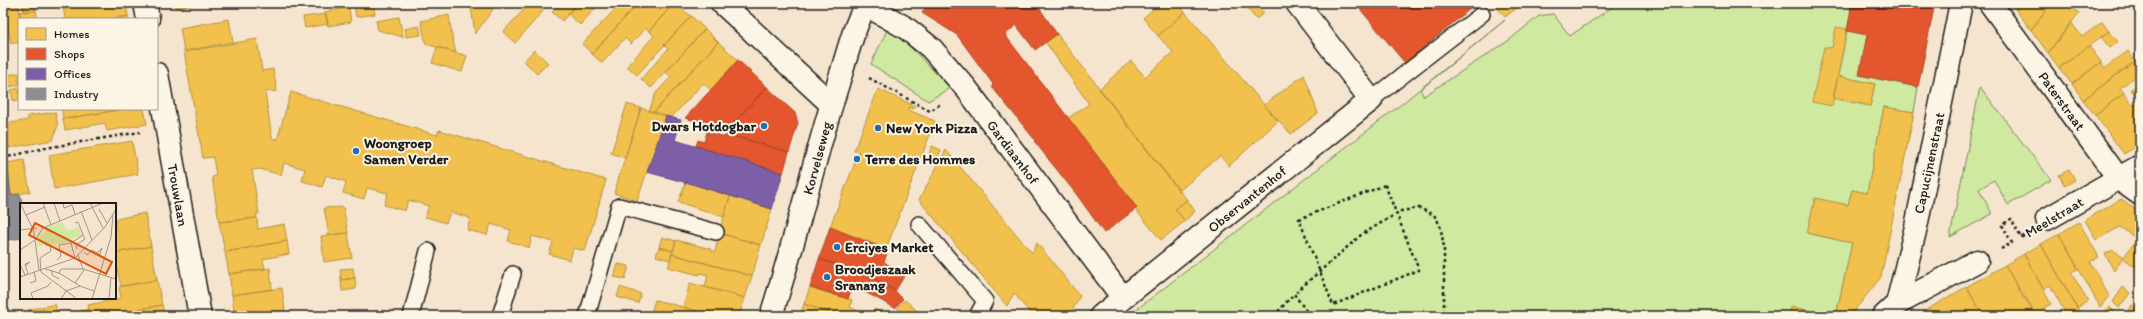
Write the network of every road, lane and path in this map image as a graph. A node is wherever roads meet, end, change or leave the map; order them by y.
1 (145, 3) edge
2 (722, 3) edge
3 (1297, 3) edge
4 (1961, 3) edge
5 (1990, 3) edge
6 (867, 4) edge
7 (1482, 14) dead end
8 (148, 18) edge
9 (844, 64) junction
10 (158, 80) edge
11 (966, 88) junction
12 (1371, 100) junction
13 (831, 104) junction
14 (166, 128) junction
15 (3, 158) edge
16 (2140, 166) edge
17 (2119, 179) junction
18 (2140, 194) edge
19 (1397, 213) junction
20 (2048, 219) joint
21 (919, 224) dead end
22 (716, 232) dead end
23 (428, 252) dead end
24 (1977, 261) joint
25 (1320, 271) junction
26 (512, 274) dead end
27 (1294, 294) junction
28 (1122, 298) junction
29 (1891, 310) edge
30 (200, 316) edge
31 (411, 316) edge
32 (500, 316) edge
33 (587, 316) edge
34 (771, 316) edge
35 (977, 316) edge
36 (1101, 316) edge
37 (1274, 316) edge
38 (1310, 316) edge
39 (1444, 316) edge

1 - 8 street
2 - 13 street
3 - 12 street
4 - 29 street, Capucijnenstraat
5 - 17 street, Paterstraat
6 - 9 street, Korvelseweg
6 - 11 street, Gardiaanhof
7 - 12 lane, Observantenhof
9 - 11 path
9 - 13 street, Korvelseweg
10 - 14 street, Trouwlaan
11 - 28 street, Gardiaanhof
12 - 28 street, Observantenhof
13 - 34 street, Korvelseweg
14 - 15 path
14 - 30 street, Trouwlaan
16 - 17 street, Meelstraat
17 - 18 street, Paterstraat
17 - 20 street, Meelstraat
19 - 25 path
19 - 25 path
19 - 25 path
19 - 39 path
20 - 24 path, Meelstraat
21 - 35 lane
22 - 33 lane
23 - 31 lane
24 - 29 street
25 - 27 path
26 - 32 lane
27 - 37 path
27 - 38 path
28 - 36 street

